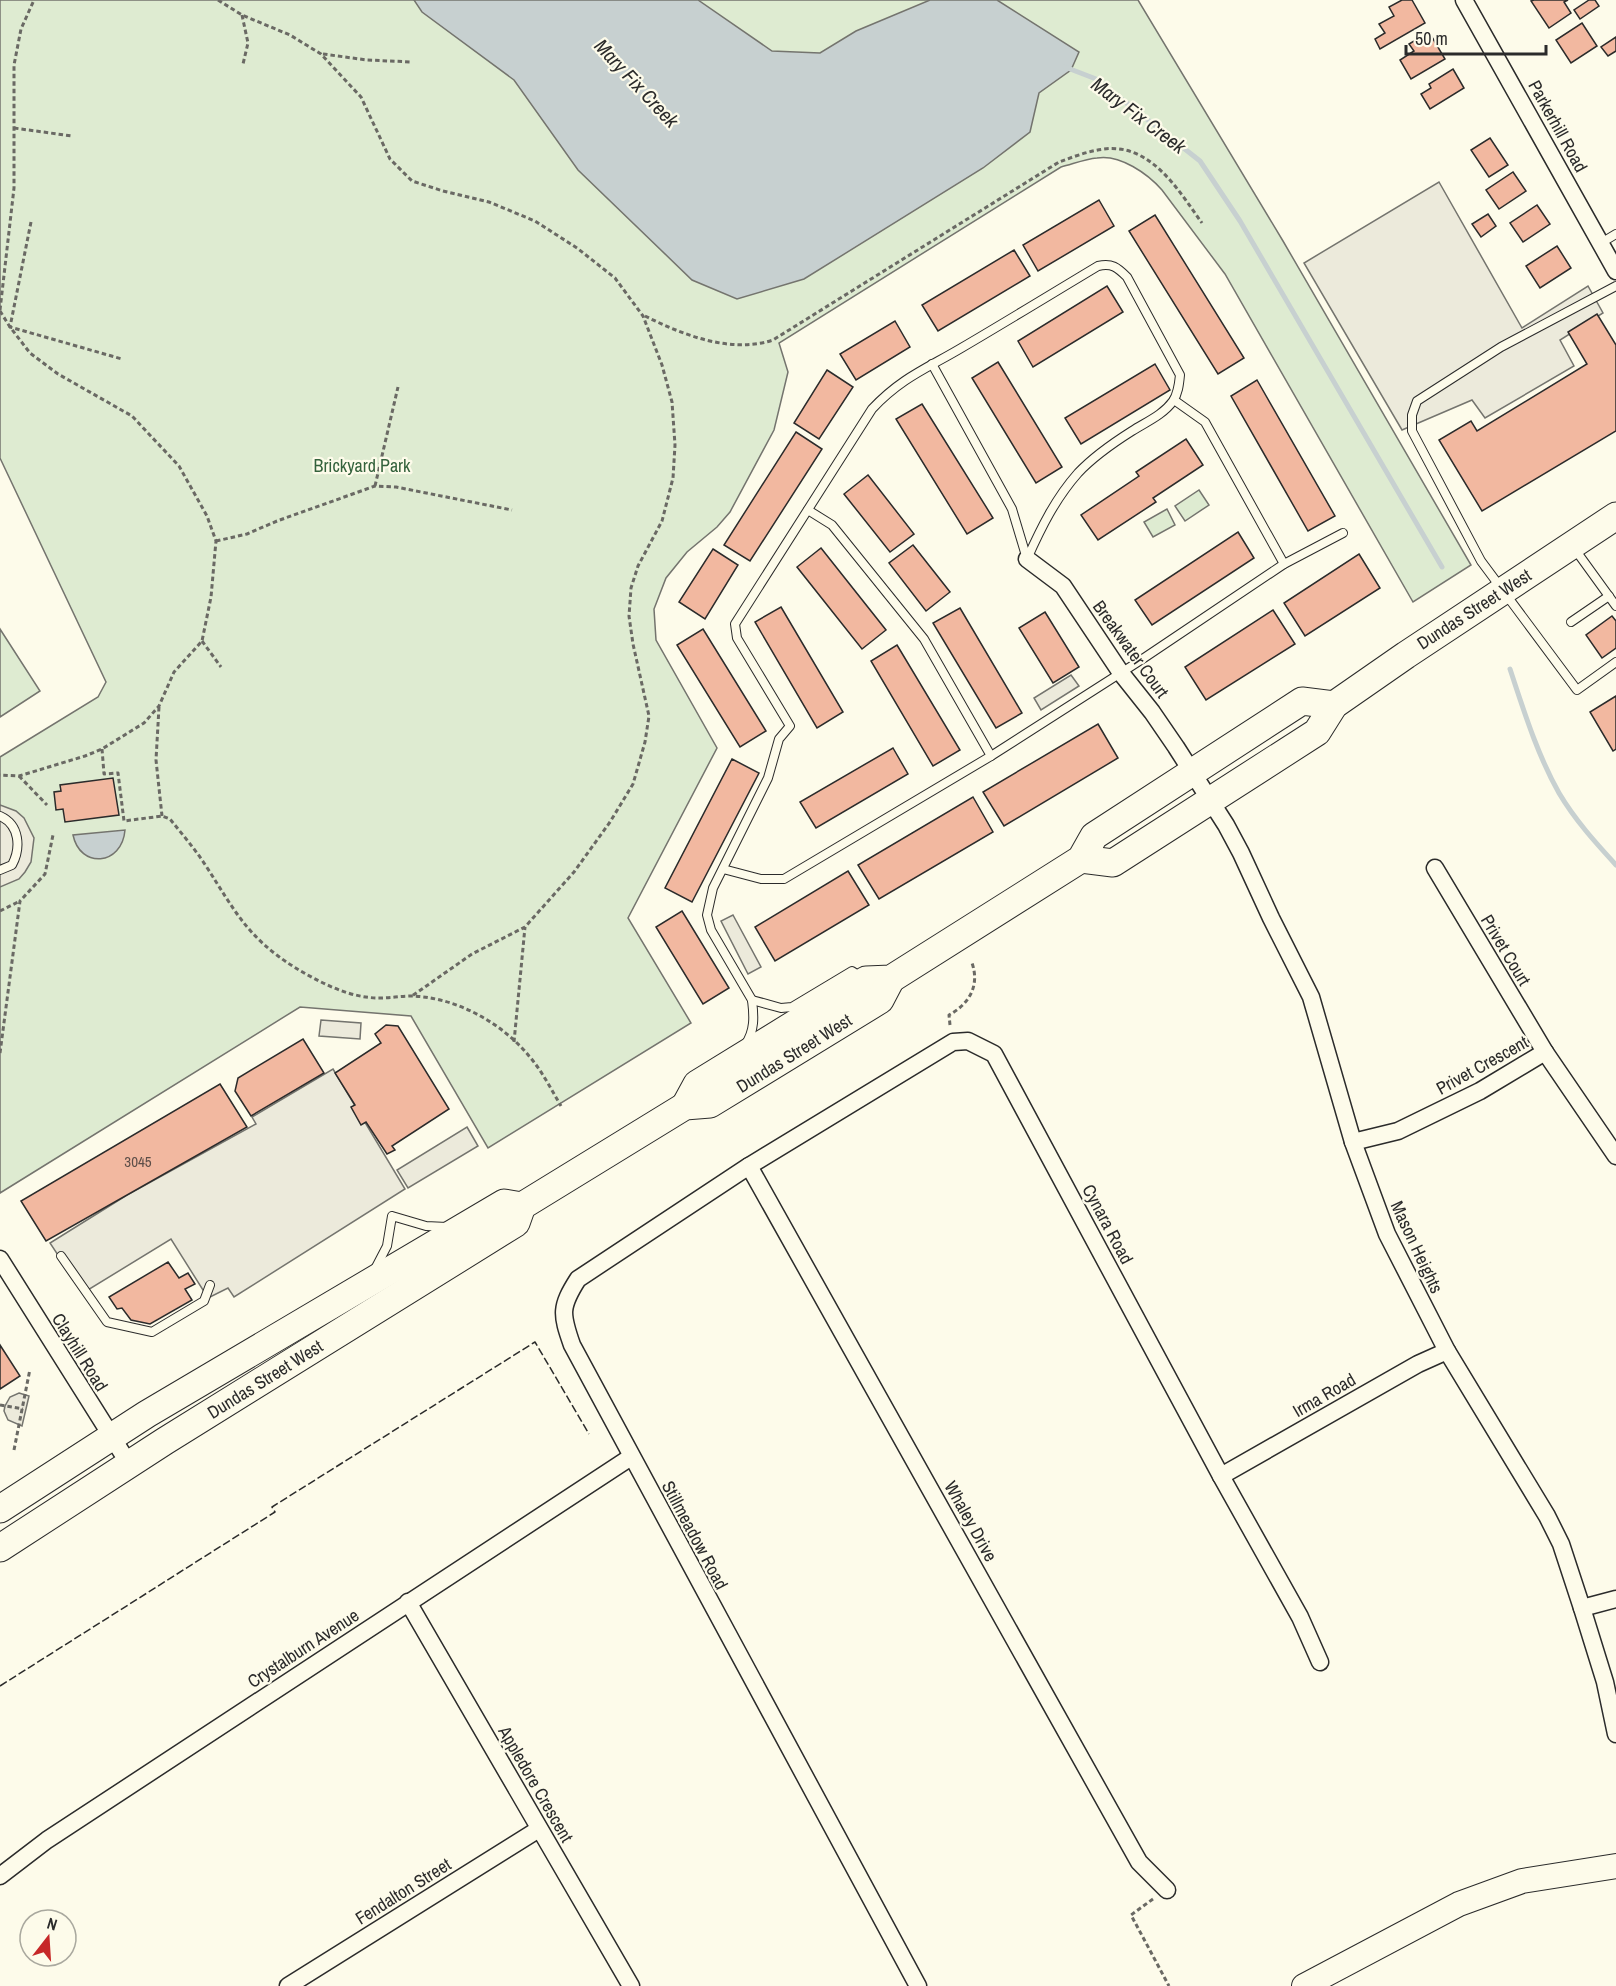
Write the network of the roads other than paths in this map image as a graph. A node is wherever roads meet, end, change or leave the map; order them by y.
1 (1464, 0) edge
2 (1616, 234) edge
3 (1601, 243) junction
4 (1616, 271) edge
5 (1616, 286) edge
6 (932, 364) junction
7 (1174, 400) junction
8 (807, 510) junction
9 (1616, 516) edge
10 (1343, 533) dead end
11 (1572, 545) junction
12 (1027, 559) junction
13 (1284, 564) junction
14 (1502, 590) junction
15 (1609, 596) junction
16 (1616, 606) edge
17 (1571, 622) dead end
18 (1616, 662) edge
19 (1121, 673) junction
20 (1334, 705) junction
21 (991, 756) junction
22 (1192, 772) junction
23 (1210, 801) junction
24 (0, 816) edge
25 (1081, 859) junction
26 (1436, 868) dead end
27 (723, 869) junction
28 (0, 870) edge
29 (878, 979) junction
30 (752, 1000) junction
31 (1545, 1052) junction
32 (733, 1062) junction
33 (685, 1106) junction
34 (1353, 1142) junction
35 (1616, 1156) edge
36 (749, 1166) junction
37 (522, 1206) junction
38 (462, 1228) junction
39 (61, 1256) dead end
40 (0, 1259) edge
41 (368, 1284) junction
42 (210, 1285) dead end
43 (1447, 1351) junction
44 (112, 1437) junction
45 (631, 1457) junction
46 (129, 1464) junction
47 (1221, 1476) junction
48 (0, 1509) edge
49 (0, 1548) edge
50 (1616, 1599) edge
51 (408, 1602) junction
52 (1582, 1608) junction
53 (1320, 1662) dead end
54 (1616, 1734) edge
55 (539, 1829) junction
56 (1616, 1866) edge
57 (0, 1876) edge
58 (1167, 1890) road end
59 (288, 1986) edge
60 (631, 1986) edge
61 (918, 1986) edge
62 (1304, 1986) edge

1 - 3 street, Parkerhill Road
2 - 3 lane
3 - 4 street, Parkerhill Road
5 - 14 lane
6 - 7 lane
6 - 8 lane
6 - 12 lane
7 - 12 lane
7 - 13 lane
8 - 21 lane
8 - 27 lane
9 - 11 main road, Dundas Street West
10 - 13 lane
11 - 14 main road, Dundas Street West
11 - 15 lane
12 - 19 street, Breakwater Court
13 - 19 lane
14 - 18 lane
14 - 20 main road, Dundas Street West
15 - 16 lane
15 - 17 lane
19 - 21 lane
19 - 22 street, Breakwater Court
20 - 22 main road, Dundas Street West
20 - 23 main road, Dundas Street West
21 - 27 lane
22 - 23 street, Mason Heights
22 - 25 main road, Dundas Street West
23 - 25 main road, Dundas Street West
23 - 34 street, Mason Heights
24 - 28 lane
25 - 29 main road, Dundas Street West
26 - 31 street, Privet Court
27 - 30 lane
29 - 30 lane
29 - 32 main road, Dundas Street West
29 - 33 main road, Dundas Street West
30 - 32 lane
31 - 34 street, Privet Crescent
31 - 35 street, Privet Crescent
32 - 33 main road, Dundas Street West
33 - 37 main road, Dundas Street West
34 - 43 street, Mason Heights
36 - 45 street, Stillmeadow Road
36 - 47 street, Cynara Road
36 - 58 street, Whaley Drive
37 - 38 main road, Dundas Street West
37 - 46 main road, Dundas Street West
38 - 41 main road, Dundas Street West
38 - 41 lane
39 - 42 lane
40 - 44 street, Clayhill Road
41 - 44 main road, Dundas Street West
43 - 47 street, Irma Road
43 - 52 street, Mason Heights
44 - 46 street, Clayhill Road
44 - 48 main road, Dundas Street West
45 - 51 street, Crystalburn Avenue
45 - 61 street, Stillmeadow Road
46 - 49 main road, Dundas Street West
47 - 53 street, Cynara Road
50 - 52 street
51 - 55 street, Appledore Crescent
51 - 57 street, Crystalburn Avenue
52 - 54 street, Mason Heights
55 - 59 street, Fendalton Street
55 - 60 street, Appledore Crescent
56 - 62 street

